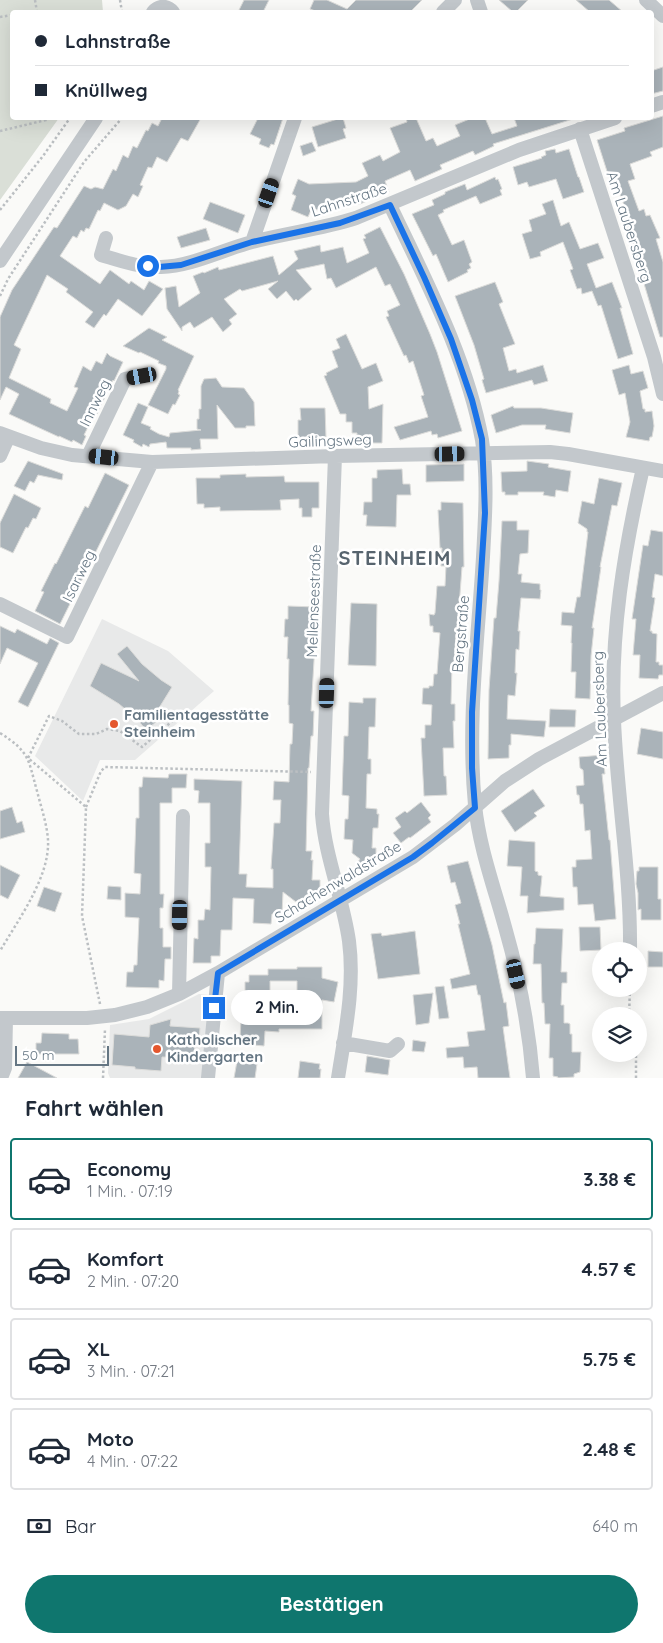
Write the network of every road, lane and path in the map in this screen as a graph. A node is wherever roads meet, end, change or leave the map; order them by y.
1 (455, 0) edge
2 (646, 0) edge
3 (172, 7) edge
4 (151, 8) edge
5 (445, 10) edge
6 (663, 16) edge
7 (46, 120) edge
8 (69, 120) edge
9 (95, 120) edge
10 (120, 120) edge
11 (293, 120) edge
12 (609, 120) edge
13 (580, 129) junction
14 (0, 131) edge
15 (390, 205) junction
16 (1, 206) edge
17 (0, 210) edge
18 (106, 238) dead end
19 (252, 242) junction
20 (0, 261) edge
21 (0, 296) edge
22 (142, 376) dead end
23 (663, 394) edge
24 (4, 435) edge
25 (483, 453) junction
26 (0, 456) edge
27 (88, 456) junction
28 (335, 456) junction
29 (152, 462) junction
30 (643, 468) junction
31 (663, 471) edge
32 (0, 604) edge
33 (663, 694) edge
34 (184, 711) dead end
35 (614, 720) junction
36 (0, 733) edge
37 (28, 758) junction
38 (324, 772) junction
39 (86, 807) junction
40 (475, 808) junction
41 (183, 816) dead end
42 (340, 900) junction
43 (630, 942) edge
44 (0, 951) edge
45 (218, 973) junction
46 (179, 994) junction
47 (102, 1016) junction
48 (3, 1018) edge
49 (343, 1043) junction
50 (398, 1044) dead end
51 (636, 1062) edge
52 (1, 1078) edge
53 (103, 1078) edge
54 (208, 1078) edge
55 (338, 1078) edge
56 (533, 1078) edge
57 (636, 1078) edge

1 - 5 street
2 - 6 street
3 - 4 street
7 - 14 path
8 - 16 path
9 - 20 street
10 - 21 path
11 - 19 street
12 - 13 street, Lahnstraße
13 - 15 street, Lahnstraße
13 - 23 street, Am Laubersberg
15 - 19 street, Lahnstraße
15 - 25 street, Bergstraße
16 - 17 path
18 - 19 street, Lahnstraße
22 - 27 street, Innweg
24 - 26 street
24 - 27 street, Gailingsweg
25 - 28 street, Gailingsweg
25 - 30 street, Gailingsweg
25 - 40 street, Bergstraße
27 - 29 street, Gailingsweg
28 - 29 street, Gailingsweg
28 - 38 street, Mellenseestraße
29 - 32 street, Isarweg
30 - 31 street, Gailingsweg
30 - 35 street, Am Laubersberg
33 - 35 street, Schachenwaldstraße
34 - 37 path
35 - 40 street, Schachenwaldstraße
35 - 43 street, Am Laubersberg
36 - 37 path
37 - 39 path
37 - 44 path
38 - 39 path
38 - 42 street, Mellenseestraße
39 - 47 path
40 - 42 street, Schachenwaldstraße
40 - 56 street, Bergstraße
41 - 46 street
42 - 45 street, Schachenwaldstraße
42 - 49 street, Mellenseestraße
45 - 46 street, Schachenwaldstraße
45 - 54 street
46 - 47 street, Schachenwaldstraße
47 - 48 street, Schachenwaldstraße
47 - 53 path
48 - 52 street
49 - 50 street
49 - 55 street, Mellenseestraße
51 - 57 path

